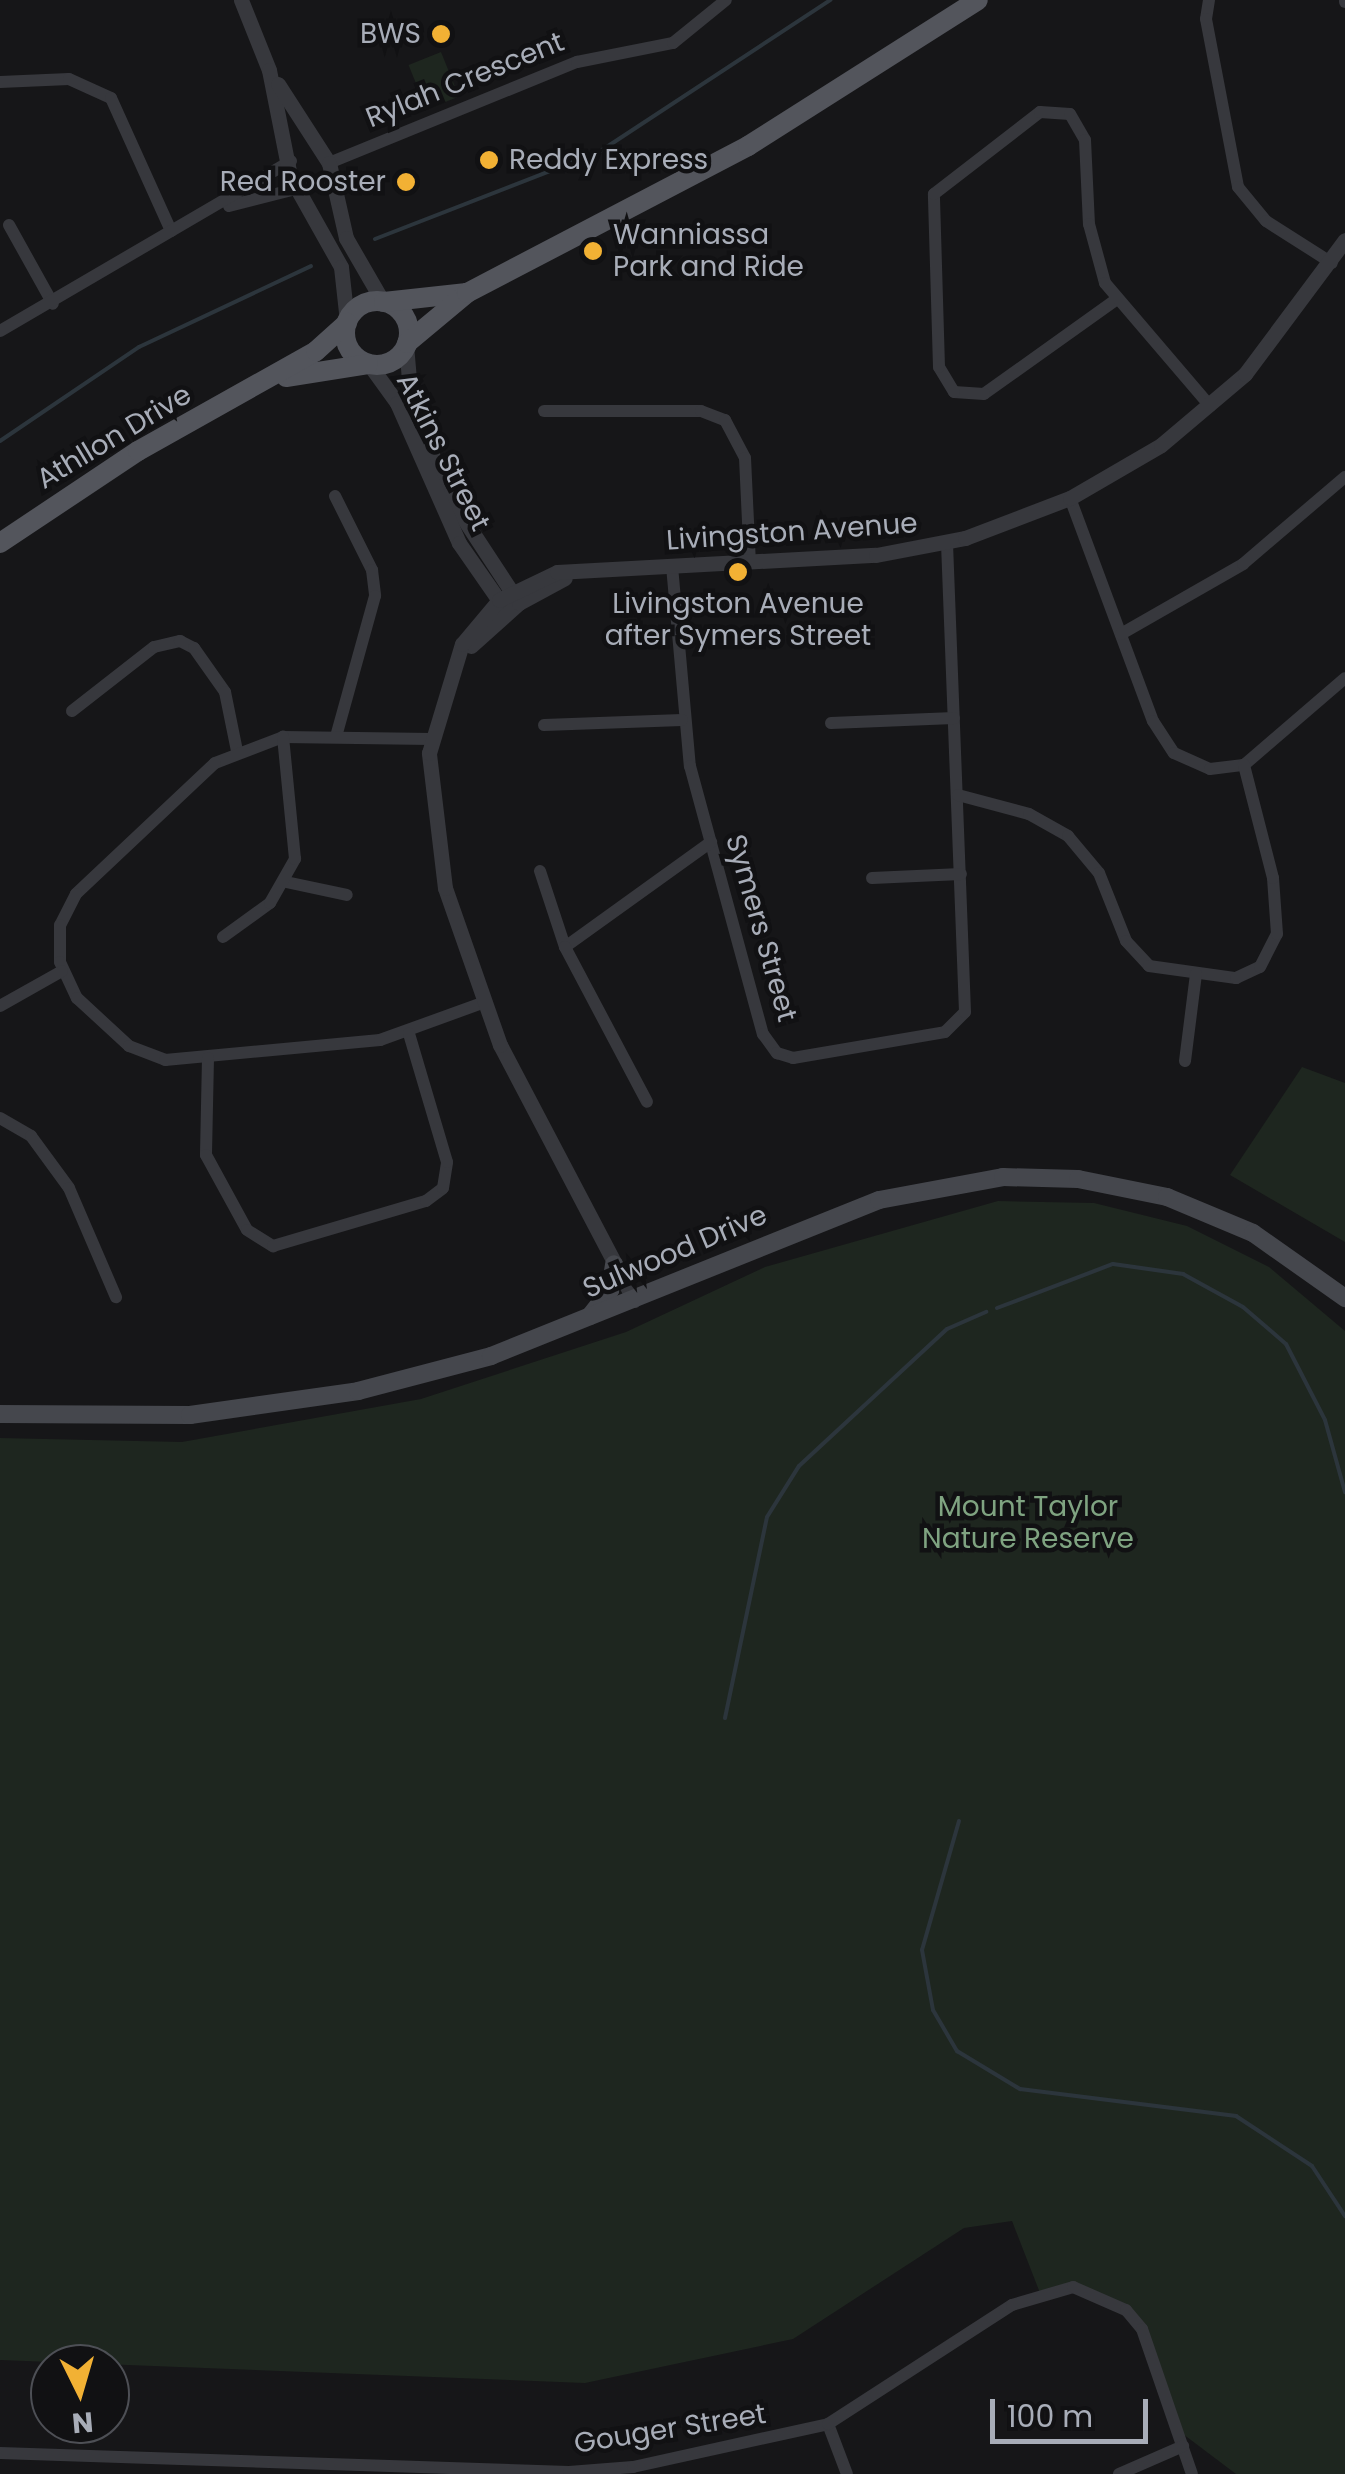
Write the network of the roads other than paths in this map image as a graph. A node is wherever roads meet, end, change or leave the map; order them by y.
1 (241, 0) edge
2 (726, 0) edge
3 (958, 0) edge
4 (978, 0) edge
5 (1209, 0) edge
6 (269, 70) junction
7 (0, 82) edge
8 (828, 97) junction
9 (291, 161) junction
10 (327, 163) junction
11 (300, 188) junction
12 (214, 210) junction
13 (9, 226) dead end
14 (171, 231) junction
15 (1345, 240) edge
16 (1332, 263) junction
17 (466, 293) junction
18 (1117, 299) junction
19 (383, 302) junction
20 (53, 304) junction
21 (347, 322) junction
22 (0, 331) edge
23 (406, 344) junction
24 (368, 364) junction
25 (262, 384) junction
26 (1210, 406) junction
27 (544, 410) dead end
28 (1345, 477) edge
29 (334, 496) dead end
30 (1070, 498) junction
31 (0, 543) edge
32 (947, 543) junction
33 (750, 563) junction
34 (672, 566) junction
35 (486, 570) junction
36 (605, 570) junction
37 (536, 580) junction
38 (509, 602) junction
39 (479, 620) junction
40 (1121, 634) junction
41 (450, 673) junction
42 (1342, 687) edge
43 (72, 711) dead end
44 (954, 718) junction
45 (682, 720) junction
46 (831, 723) dead end
47 (544, 726) dead end
48 (336, 736) junction
49 (283, 737) junction
50 (430, 740) junction
51 (237, 751) junction
52 (1244, 765) junction
53 (958, 795) junction
54 (710, 842) junction
55 (540, 871) dead end
56 (961, 874) junction
57 (872, 878) dead end
58 (286, 882) junction
59 (347, 895) dead end
60 (223, 936) dead end
61 (565, 947) junction
62 (62, 972) junction
63 (1196, 974) junction
64 (482, 1003) junction
65 (0, 1006) edge
66 (409, 1034) junction
67 (208, 1058) junction
68 (1185, 1060) dead end
69 (646, 1102) dead end
70 (0, 1118) edge
71 (614, 1264) junction
72 (116, 1297) dead end
73 (1345, 1298) edge
74 (634, 1300) junction
75 (586, 1320) junction
76 (0, 1414) edge
77 (828, 2424) junction
78 (1184, 2446) junction
79 (0, 2453) edge
80 (847, 2474) edge
81 (1119, 2474) edge
82 (1192, 2474) edge

1 - 6 street
2 - 10 street, Rylah Crescent
3 - 8 main road
4 - 8 main road
5 - 16 street
6 - 9 street
6 - 10 street
7 - 14 street
8 - 17 main road
9 - 10 street
9 - 11 street
9 - 12 street
10 - 11 street
10 - 19 street
11 - 12 street
11 - 21 street
12 - 14 street
13 - 20 street
14 - 20 street
15 - 16 street, Livingston Avenue
16 - 26 street, Livingston Avenue
17 - 19 main road
17 - 23 main road
18 - 18 street
18 - 26 street
19 - 21 main road
19 - 23 main road
20 - 22 street
21 - 24 main road
21 - 25 main road, Athllon Drive
23 - 24 main road
23 - 35 street, Atkins Street
24 - 25 main road, Athllon Drive
24 - 35 street, Atkins Street
25 - 31 main road, Athllon Drive
26 - 30 street, Livingston Avenue
27 - 33 street
28 - 40 street
29 - 48 street
30 - 32 street, Livingston Avenue
30 - 40 street
32 - 33 street, Livingston Avenue
32 - 44 street, Symers Street
33 - 34 street, Livingston Avenue
34 - 36 street, Livingston Avenue
34 - 45 street, Symers Street
35 - 37 street
35 - 38 street, Atkins Street
35 - 39 street
36 - 37 street, Livingston Avenue
36 - 38 street, Livingston Avenue
37 - 38 street, Livingston Avenue
38 - 39 street, Livingston Avenue
38 - 41 street, Livingston Avenue
39 - 41 street, Livingston Avenue
40 - 52 street
41 - 50 street, Livingston Avenue
42 - 52 street
43 - 51 street
44 - 46 street
44 - 53 street, Symers Street
45 - 47 street
45 - 54 street, Symers Street
48 - 49 street
48 - 50 street
49 - 51 street
49 - 58 street
50 - 64 street, Livingston Avenue
51 - 62 street
52 - 63 street
53 - 56 street, Symers Street
53 - 63 street
54 - 56 street, Symers Street
54 - 61 street
55 - 61 street
56 - 57 street
58 - 59 street
58 - 60 street
61 - 69 street
62 - 65 street
62 - 67 street
63 - 68 street
64 - 66 street
64 - 71 street, Livingston Avenue
66 - 67 street
66 - 67 street
70 - 72 street
71 - 74 street, Livingston Avenue
71 - 75 main road
73 - 74 main road, Sulwood Drive
74 - 75 main road, Sulwood Drive
75 - 76 main road, Sulwood Drive
77 - 78 street, Gouger Street
77 - 79 street, Gouger Street
77 - 80 street
78 - 81 street
78 - 82 street, Gouger Street

